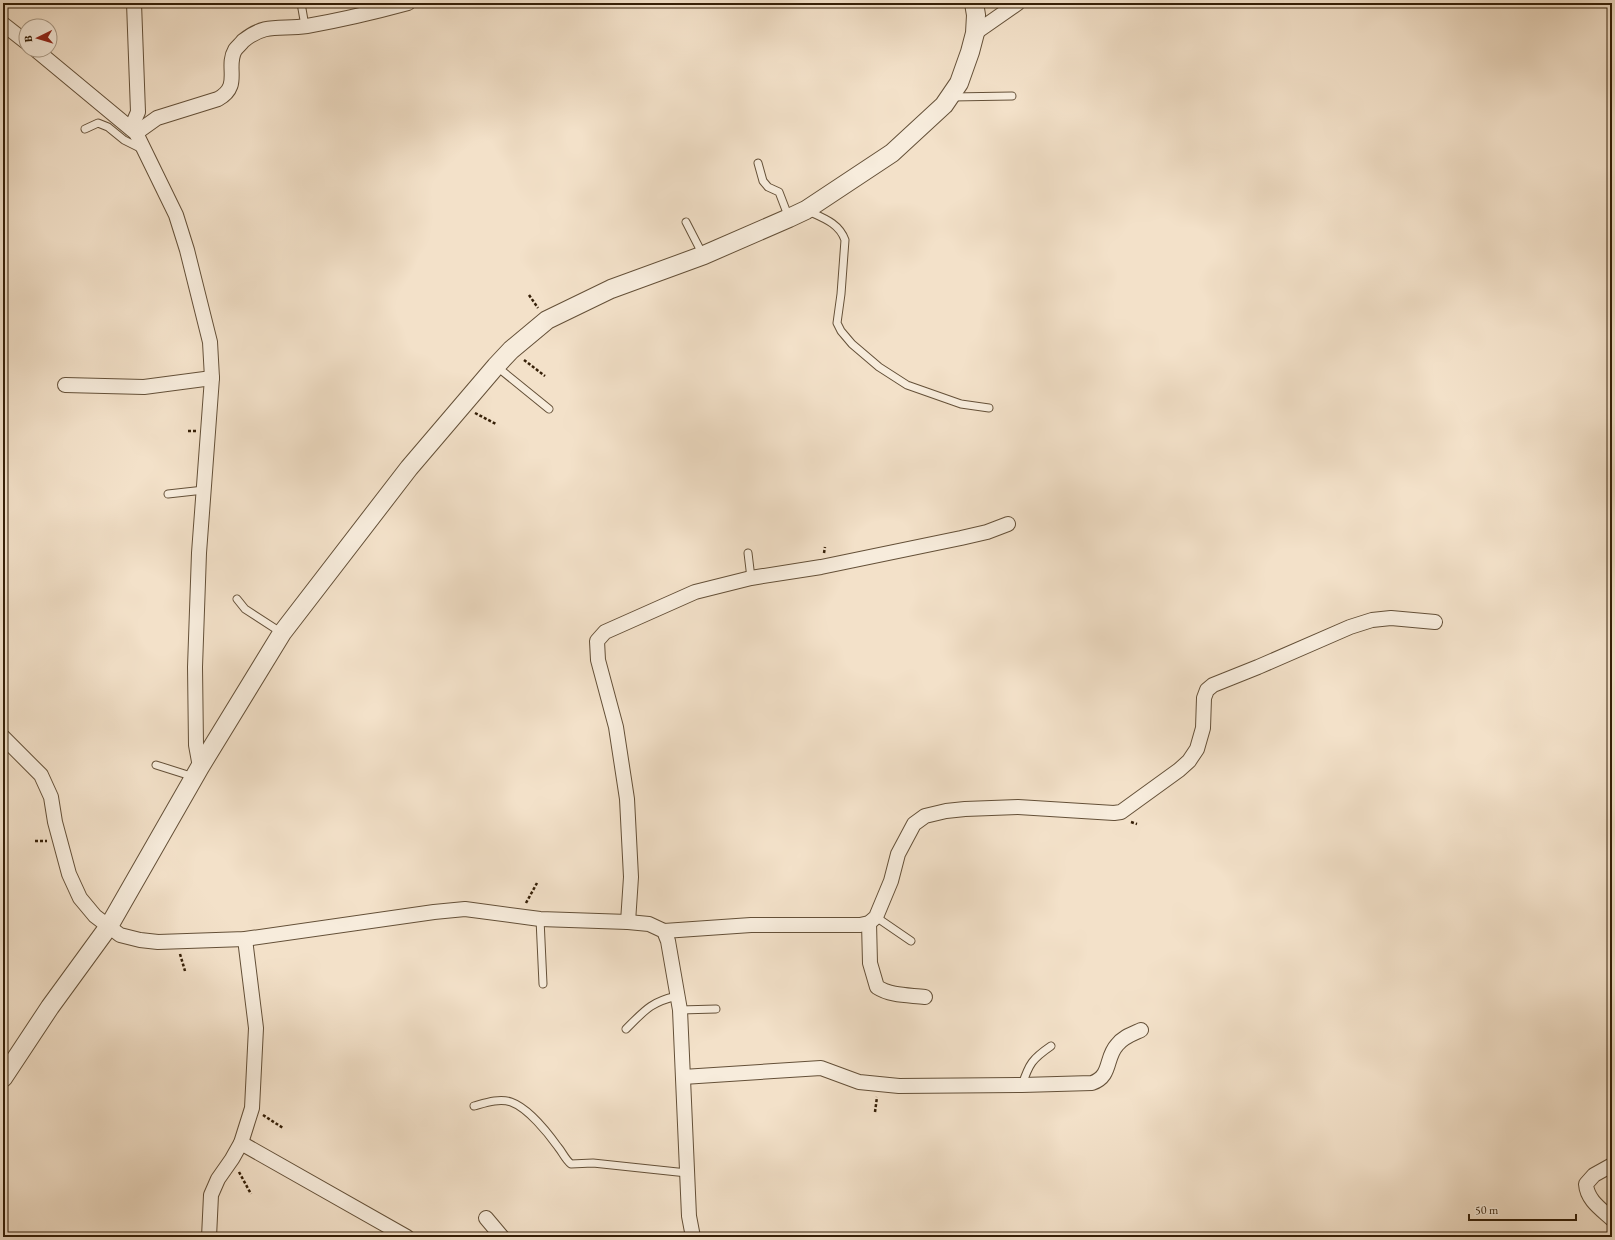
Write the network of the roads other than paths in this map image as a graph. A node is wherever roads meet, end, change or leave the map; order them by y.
1 (134, 3) edge
2 (301, 3) edge
3 (408, 3) edge
4 (974, 3) edge
5 (1018, 3) edge
6 (372, 8) edge
7 (305, 26) junction
8 (4, 28) edge
9 (975, 33) junction
10 (18, 37) edge
11 (46, 58) edge
12 (1012, 96) dead end
13 (950, 97) junction
14 (85, 129) dead end
15 (134, 130) junction
16 (147, 152) junction
17 (758, 163) dead end
18 (806, 210) junction
19 (789, 218) junction
20 (686, 222) dead end
21 (704, 255) junction
22 (496, 366) junction
23 (212, 378) junction
24 (65, 385) dead end
25 (989, 408) dead end
26 (549, 409) dead end
27 (205, 490) junction
28 (168, 494) dead end
29 (1008, 524) dead end
30 (748, 553) dead end
31 (751, 578) junction
32 (237, 598) dead end
33 (1435, 622) dead end
34 (282, 633) junction
35 (3, 737) edge
36 (156, 765) dead end
37 (197, 772) junction
38 (540, 919) junction
39 (872, 920) junction
40 (628, 922) junction
41 (109, 926) junction
42 (664, 931) junction
43 (245, 939) junction
44 (911, 941) dead end
45 (543, 984) dead end
46 (925, 997) dead end
47 (679, 1003) junction
48 (716, 1009) dead end
49 (626, 1029) dead end
50 (1141, 1030) dead end
51 (1051, 1046) dead end
52 (683, 1076) junction
53 (3, 1078) edge
54 (1022, 1085) junction
55 (474, 1106) dead end
56 (241, 1142) junction
57 (1612, 1165) edge
58 (687, 1173) junction
59 (486, 1218) dead end
60 (1612, 1219) edge
61 (209, 1237) edge
62 (407, 1237) edge
63 (502, 1237) edge
64 (693, 1237) edge

1 - 15 street
2 - 7 lane
3 - 6 street
4 - 9 street
5 - 9 street
6 - 7 street
7 - 15 street
8 - 10 street
9 - 13 street
11 - 15 street
12 - 13 lane
13 - 18 street
14 - 16 lane
15 - 16 street
16 - 23 street
17 - 19 lane
18 - 19 street
18 - 25 lane
19 - 21 street
20 - 21 lane
21 - 22 street
22 - 26 lane
22 - 34 street
23 - 24 street
23 - 27 street
27 - 28 lane
27 - 37 street
29 - 31 street
30 - 31 lane
31 - 40 street
32 - 34 lane
33 - 39 street
34 - 37 street
35 - 41 street
36 - 37 lane
37 - 41 street
38 - 40 street
38 - 43 street
38 - 45 lane
39 - 42 street
39 - 44 lane
39 - 46 street
40 - 42 street
41 - 43 street
41 - 53 street
42 - 47 street
43 - 56 street
47 - 48 lane
47 - 49 lane
47 - 52 street
50 - 54 street
51 - 54 lane
52 - 54 street
52 - 58 street
55 - 58 lane
56 - 61 street
56 - 62 street
57 - 60 street
58 - 64 street
59 - 63 street

